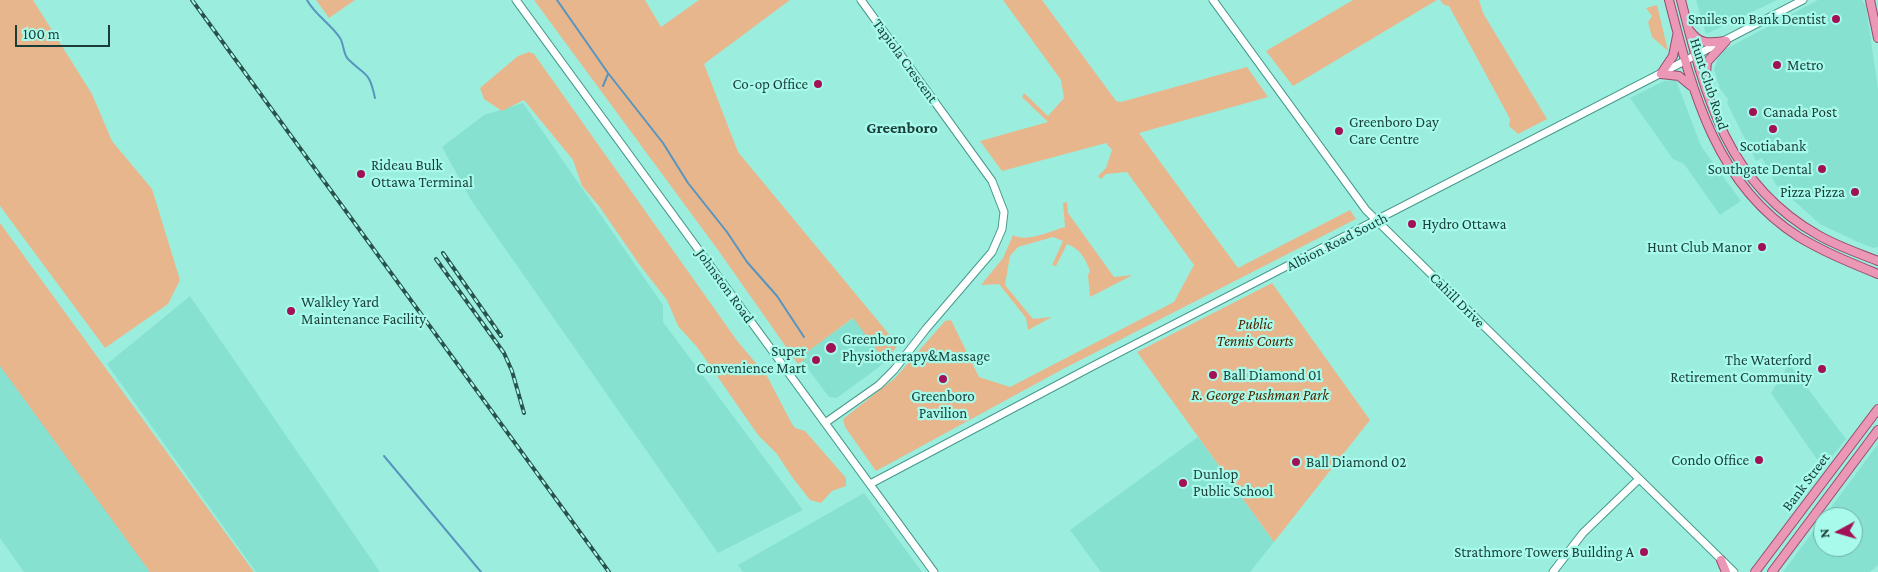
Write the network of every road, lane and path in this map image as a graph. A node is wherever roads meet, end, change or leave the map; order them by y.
1 (516, 0) edge
2 (861, 0) edge
3 (1213, 0) edge
4 (1669, 0) edge
5 (1681, 0) edge
6 (1803, 0) edge
7 (1870, 0) edge
8 (1688, 29) junction
9 (1678, 32) junction
10 (1878, 38) edge
11 (1726, 41) junction
12 (1695, 58) junction
13 (1685, 62) junction
14 (1661, 74) junction
15 (1692, 88) junction
16 (1704, 90) junction
17 (1377, 221) junction
18 (1866, 256) junction
19 (1878, 256) edge
20 (1878, 260) edge
21 (1878, 274) edge
22 (1878, 409) edge
23 (825, 423) junction
24 (1878, 430) edge
25 (1847, 451) junction
26 (1856, 459) junction
27 (1638, 479) junction
28 (870, 484) junction
29 (1789, 527) junction
30 (1799, 536) junction
31 (1721, 560) junction
32 (934, 572) edge
33 (1553, 572) edge
34 (1726, 572) edge
35 (1734, 572) edge
36 (1756, 572) edge
37 (1772, 572) edge

1 - 23 street, Johnston Road
2 - 23 street, Tapiola Crescent
3 - 17 street, Cahill Drive
4 - 9 main road, Hunt Club Road
5 - 8 main road, Hunt Club Road
6 - 11 street, Albion Road South
7 - 10 main road
8 - 11 main road
8 - 12 main road, Hunt Club Road
9 - 13 main road, Hunt Club Road
9 - 14 main road
11 - 12 street, Albion Road South
11 - 16 main road
12 - 13 street, Albion Road South
12 - 16 main road, Hunt Club Road
13 - 14 street, Albion Road South
13 - 15 main road, Hunt Club Road
14 - 15 main road
14 - 17 street, Albion Road South
15 - 21 main road, Hunt Club Road
16 - 18 main road, Hunt Club Road
17 - 27 street, Cahill Drive
17 - 28 street, Albion Road South
18 - 19 main road
18 - 20 main road, Hunt Club Road
22 - 25 main road, Bank Street
23 - 28 street, Johnston Road
24 - 26 main road, Bank Street
25 - 26 main road
25 - 29 main road, Bank Street
26 - 30 main road, Bank Street
27 - 31 street, Cahill Drive
27 - 33 street
28 - 32 street, Johnston Road
29 - 30 main road
29 - 36 main road, Bank Street
30 - 37 main road, Bank Street
31 - 34 main road
31 - 35 street, Cahill Drive

